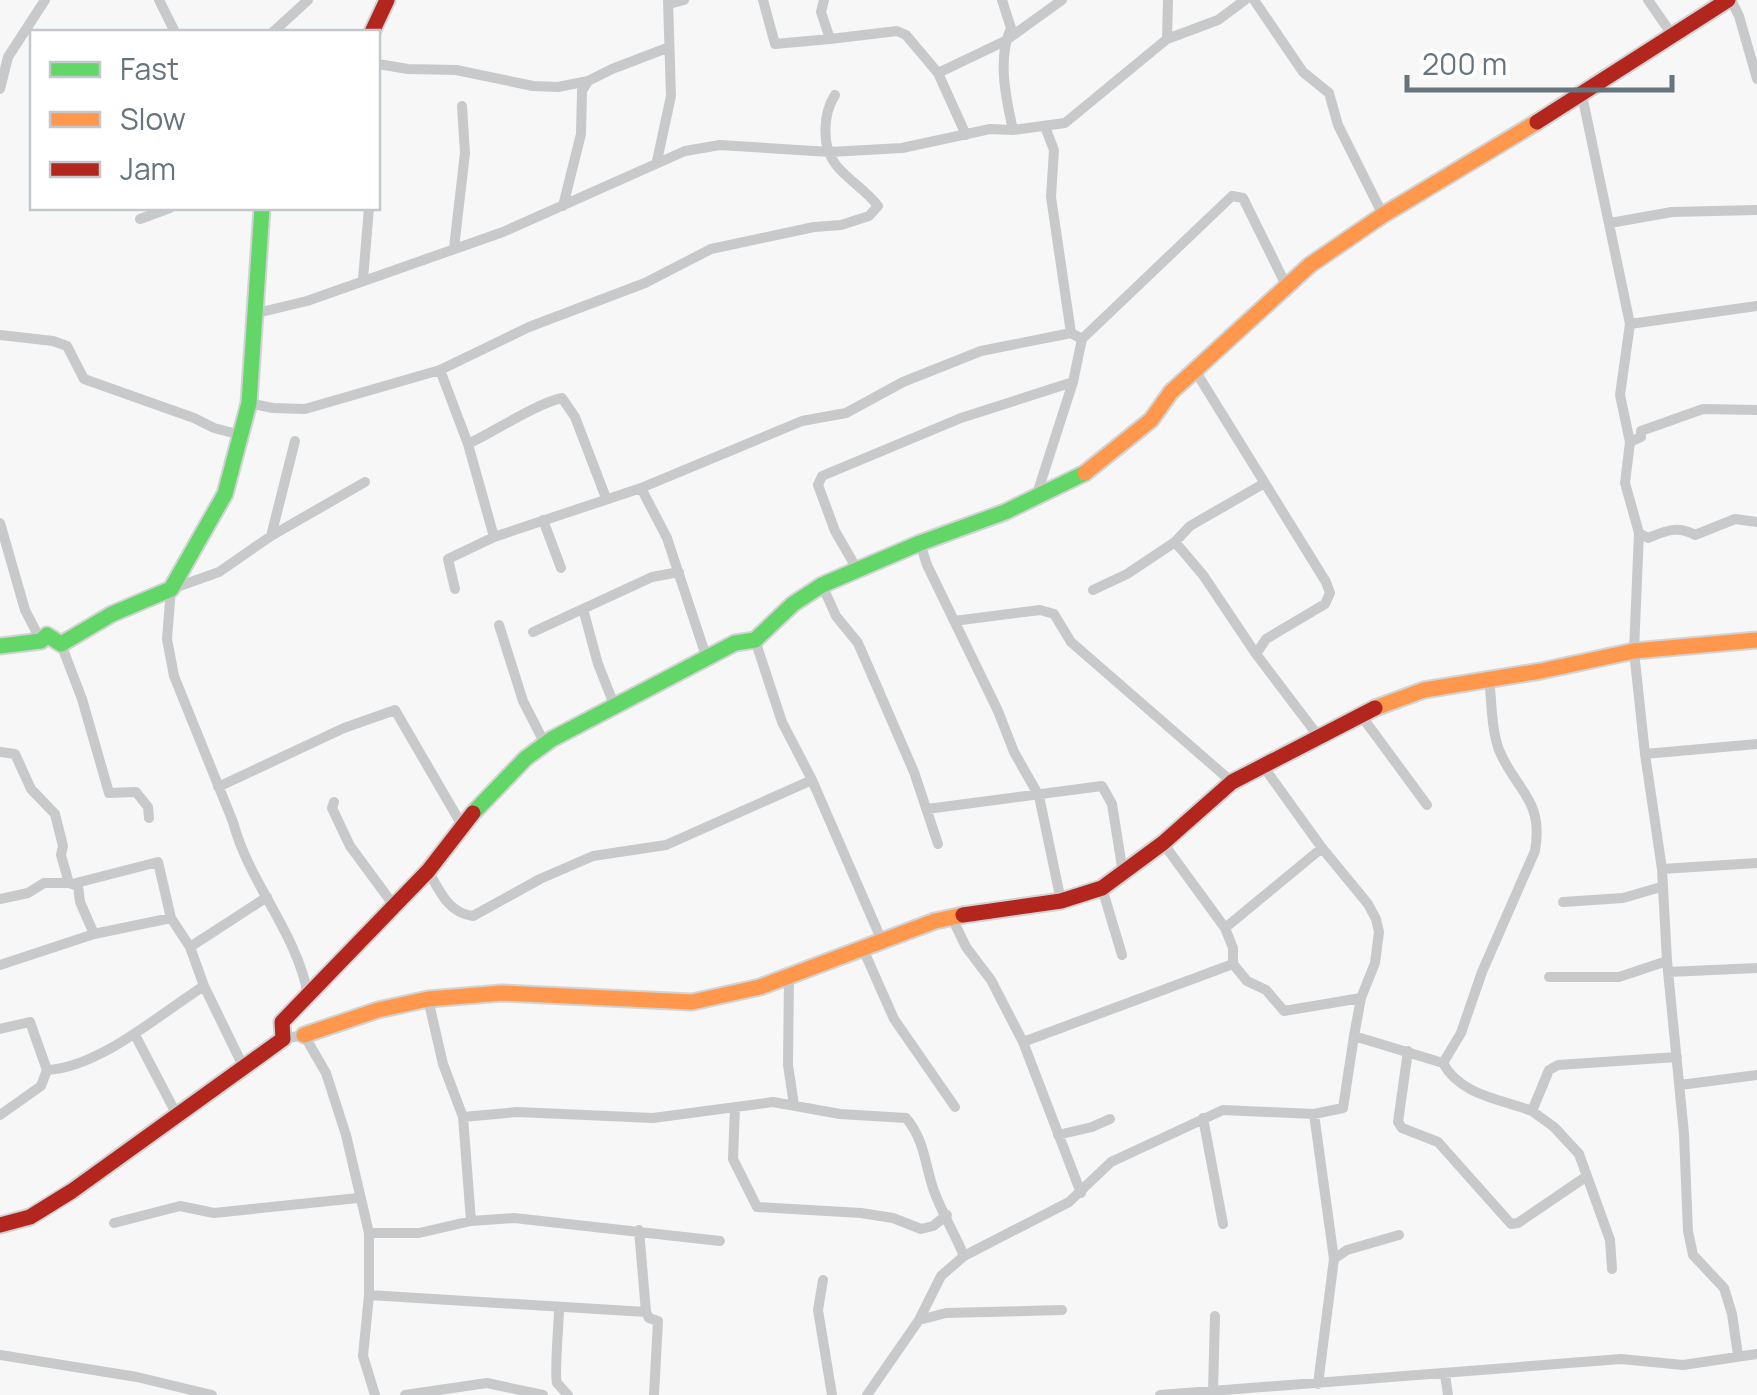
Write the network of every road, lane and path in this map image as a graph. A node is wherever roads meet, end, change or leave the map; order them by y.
1 (45, 0) edge
2 (159, 0) edge
3 (308, 0) edge
4 (684, 0) edge
5 (763, 0) edge
6 (824, 0) edge
7 (1002, 0) edge
8 (1062, 0) edge
9 (1168, 0) edge
10 (1245, 0) edge
11 (1254, 0) edge
12 (1648, 0) edge
13 (1729, 0) edge
14 (383, 2) edge
15 (668, 2) edge
16 (174, 30) edge
17 (274, 30) edge
18 (373, 30) edge
19 (1673, 36) junction
20 (830, 39) junction
21 (1167, 40) junction
22 (1005, 41) junction
23 (667, 48) junction
24 (380, 64) edge
25 (938, 73) junction
26 (1757, 79) edge
27 (588, 81) junction
28 (0, 89) edge
29 (835, 95) dead end
30 (1582, 95) junction
31 (462, 106) dead end
32 (1045, 127) junction
33 (1012, 130) junction
34 (966, 136) junction
35 (830, 152) junction
36 (656, 161) junction
37 (563, 206) junction
38 (165, 210) edge
39 (262, 210) edge
40 (369, 210) edge
41 (1757, 210) edge
42 (1384, 215) junction
43 (140, 219) dead end
44 (1610, 222) junction
45 (454, 248) junction
46 (363, 279) junction
47 (1287, 287) junction
48 (1757, 306) edge
49 (257, 313) junction
50 (1630, 324) junction
51 (0, 335) edge
52 (1077, 336) junction
53 (440, 370) junction
54 (1196, 372) junction
55 (1073, 382) junction
56 (250, 402) junction
57 (1757, 410) edge
58 (242, 435) junction
59 (296, 441) dead end
60 (1630, 442) junction
61 (468, 444) junction
62 (365, 482) dead end
63 (1264, 484) junction
64 (641, 488) junction
65 (606, 498) junction
66 (1036, 498) junction
67 (543, 520) junction
68 (1757, 522) edge
69 (0, 524) edge
70 (1639, 533) junction
71 (270, 536) junction
72 (494, 538) junction
73 (1175, 542) junction
74 (920, 543) junction
75 (560, 568) dead end
76 (857, 569) junction
77 (679, 572) junction
78 (822, 585) junction
79 (171, 589) junction
80 (455, 589) dead end
81 (1094, 590) dead end
82 (583, 609) junction
83 (954, 621) junction
84 (499, 625) dead end
85 (534, 632) dead end
86 (755, 640) junction
87 (1757, 640) edge
88 (40, 641) junction
89 (61, 644) junction
90 (0, 646) edge
91 (1634, 650) junction
92 (1256, 654) junction
93 (706, 658) junction
94 (1489, 679) junction
95 (615, 707) junction
96 (1360, 714) junction
97 (1319, 737) junction
98 (546, 744) junction
99 (1757, 744) edge
100 (0, 752) edge
101 (1645, 754) junction
102 (1263, 766) junction
103 (812, 780) junction
104 (1232, 782) junction
105 (218, 787) junction
106 (1039, 796) junction
107 (334, 802) dead end
108 (1427, 805) dead end
109 (927, 809) junction
110 (149, 818) dead end
111 (463, 827) junction
112 (1164, 843) junction
113 (938, 844) dead end
114 (1322, 848) junction
115 (1757, 863) edge
116 (1662, 869) junction
117 (428, 872) junction
118 (1123, 874) junction
119 (72, 883) junction
120 (1661, 887) junction
121 (1102, 888) junction
122 (267, 897) junction
123 (0, 899) edge
124 (1062, 902) junction
125 (1563, 902) dead end
126 (394, 906) junction
127 (171, 918) junction
128 (952, 918) junction
129 (1224, 928) junction
130 (94, 934) junction
131 (882, 942) junction
132 (190, 947) junction
133 (863, 949) junction
134 (1122, 955) dead end
135 (1232, 964) junction
136 (0, 965) edge
137 (1668, 966) junction
138 (1757, 968) edge
139 (789, 977) junction
140 (1550, 977) dead end
141 (204, 986) junction
142 (308, 996) junction
143 (1361, 998) junction
144 (428, 999) junction
145 (0, 1029) edge
146 (135, 1035) junction
147 (304, 1035) junction
148 (1354, 1036) junction
149 (283, 1039) junction
150 (1023, 1042) junction
151 (1408, 1051) junction
152 (1677, 1057) junction
153 (1443, 1063) junction
154 (242, 1066) junction
155 (48, 1070) junction
156 (1757, 1075) edge
157 (1680, 1085) junction
158 (794, 1106) junction
159 (734, 1107) junction
160 (955, 1107) dead end
161 (1532, 1110) junction
162 (1314, 1114) junction
163 (0, 1115) edge
164 (178, 1117) junction
165 (463, 1117) junction
166 (1110, 1118) dead end
167 (1203, 1118) junction
168 (1058, 1135) junction
169 (1587, 1176) junction
170 (1081, 1193) junction
171 (358, 1198) junction
172 (946, 1215) junction
173 (470, 1221) junction
174 (114, 1224) dead end
175 (1223, 1224) dead end
176 (0, 1225) edge
177 (639, 1230) junction
178 (369, 1233) junction
179 (1399, 1235) dead end
180 (720, 1240) dead end
181 (964, 1256) junction
182 (1334, 1259) junction
183 (1612, 1269) dead end
184 (823, 1280) dead end
185 (369, 1295) junction
186 (559, 1309) junction
187 (1062, 1310) dead end
188 (646, 1312) junction
189 (1215, 1316) dead end
190 (919, 1320) junction
191 (1757, 1354) edge
192 (0, 1355) edge
193 (1738, 1356) junction
194 (1445, 1374) junction
195 (1369, 1381) junction
196 (1318, 1384) junction
197 (511, 1391) edge
198 (1213, 1391) junction
199 (1242, 1392) edge
200 (212, 1395) edge
201 (375, 1395) edge
202 (406, 1395) edge
203 (544, 1395) edge
204 (568, 1395) edge
205 (654, 1395) edge
206 (832, 1395) edge
207 (867, 1395) edge
208 (1160, 1395) edge
209 (1370, 1395) edge
210 (1448, 1395) edge

1 - 28 street
2 - 16 street
3 - 17 street
4 - 15 street
5 - 20 street
6 - 20 street
7 - 22 street
8 - 22 street
9 - 21 street
10 - 21 street
11 - 42 street
12 - 19 street
13 - 19 street
13 - 26 street
14 - 18 street
15 - 23 street
19 - 30 street
20 - 25 street
21 - 32 street
22 - 25 street
22 - 33 street
23 - 27 street
23 - 36 street
24 - 27 street
25 - 34 street
27 - 37 street
29 - 35 street
30 - 42 street
30 - 44 street
31 - 45 street
32 - 33 street
32 - 52 street
33 - 34 street
34 - 35 street
35 - 36 street
35 - 53 street
36 - 37 street
37 - 45 street
38 - 43 street
39 - 49 street
40 - 46 street
41 - 44 street
42 - 47 street
44 - 50 street
45 - 46 street
46 - 49 street
47 - 52 street
47 - 54 street
48 - 50 street
49 - 56 street
50 - 60 street
51 - 58 street
52 - 55 street
52 - 64 street
53 - 56 street
53 - 61 street
54 - 63 street
54 - 66 street
55 - 66 street
55 - 76 street
56 - 58 street
57 - 60 street
58 - 79 street
59 - 71 street
60 - 70 street
61 - 65 street
61 - 72 street
62 - 71 street
63 - 73 street
63 - 92 street
64 - 65 street
64 - 77 street
65 - 67 street
66 - 74 street
67 - 72 street
67 - 75 street
68 - 70 street
69 - 88 street
70 - 91 street
71 - 79 street
72 - 80 street
73 - 81 street
73 - 92 street
74 - 76 street
74 - 83 street
76 - 78 street
77 - 82 street
77 - 93 street
78 - 86 street
78 - 109 street
79 - 89 street
79 - 105 street
82 - 85 street
82 - 95 street
83 - 104 street
83 - 106 street
84 - 98 street
86 - 93 street
86 - 103 street
87 - 91 street
88 - 89 street
88 - 90 street
89 - 110 street
91 - 94 street
91 - 101 street
92 - 97 street
93 - 95 street
94 - 96 street
94 - 153 street
95 - 98 street
96 - 97 street
96 - 108 street
97 - 102 street
98 - 111 street
99 - 101 street
100 - 119 street
101 - 116 street
102 - 104 street
102 - 114 street
103 - 117 street
103 - 131 street
104 - 112 street
105 - 111 street
105 - 122 street
106 - 109 street
106 - 118 street
106 - 124 street
107 - 126 street
109 - 113 street
111 - 117 street
112 - 118 street
112 - 129 street
114 - 129 street
114 - 143 street
115 - 116 street
116 - 120 street
117 - 126 street
118 - 121 street
119 - 123 street
119 - 127 street
119 - 130 street
120 - 125 street
120 - 137 street
121 - 124 street
121 - 134 street
122 - 132 street
122 - 142 street
124 - 128 street
126 - 142 street
127 - 130 street
127 - 132 street
128 - 131 street
128 - 150 street
129 - 135 street
130 - 136 street
131 - 133 street
132 - 141 street
133 - 139 street
133 - 160 street
135 - 143 street
135 - 150 street
137 - 138 street
137 - 140 street
137 - 152 street
139 - 144 street
139 - 158 street
141 - 146 street
141 - 154 street
142 - 149 street
143 - 148 street
144 - 147 street
144 - 165 street
145 - 155 street
146 - 155 street
146 - 164 street
147 - 149 street
147 - 171 street
148 - 151 street
148 - 162 street
149 - 154 street
150 - 168 street
151 - 153 street
151 - 169 street
152 - 157 street
152 - 161 street
153 - 161 street
154 - 164 street
155 - 163 street
156 - 157 street
157 - 193 street
158 - 159 street
158 - 172 street
159 - 165 street
159 - 172 street
161 - 169 street
162 - 167 street
162 - 182 street
164 - 176 street
165 - 173 street
166 - 168 street
167 - 170 street
167 - 175 street
168 - 170 street
169 - 183 street
170 - 181 street
171 - 174 street
171 - 178 street
172 - 181 street
173 - 177 street
173 - 178 street
177 - 180 street
177 - 188 street
178 - 185 street
179 - 182 street
181 - 190 street
182 - 196 street
184 - 206 street
185 - 186 street
185 - 201 street
186 - 188 street
186 - 204 street
187 - 190 street
188 - 205 street
189 - 198 street
190 - 207 street
191 - 193 street
192 - 200 street
193 - 194 street
194 - 195 street
194 - 210 street
195 - 196 street
195 - 209 street
196 - 199 street
197 - 202 street
197 - 203 street
198 - 199 street
198 - 208 street

